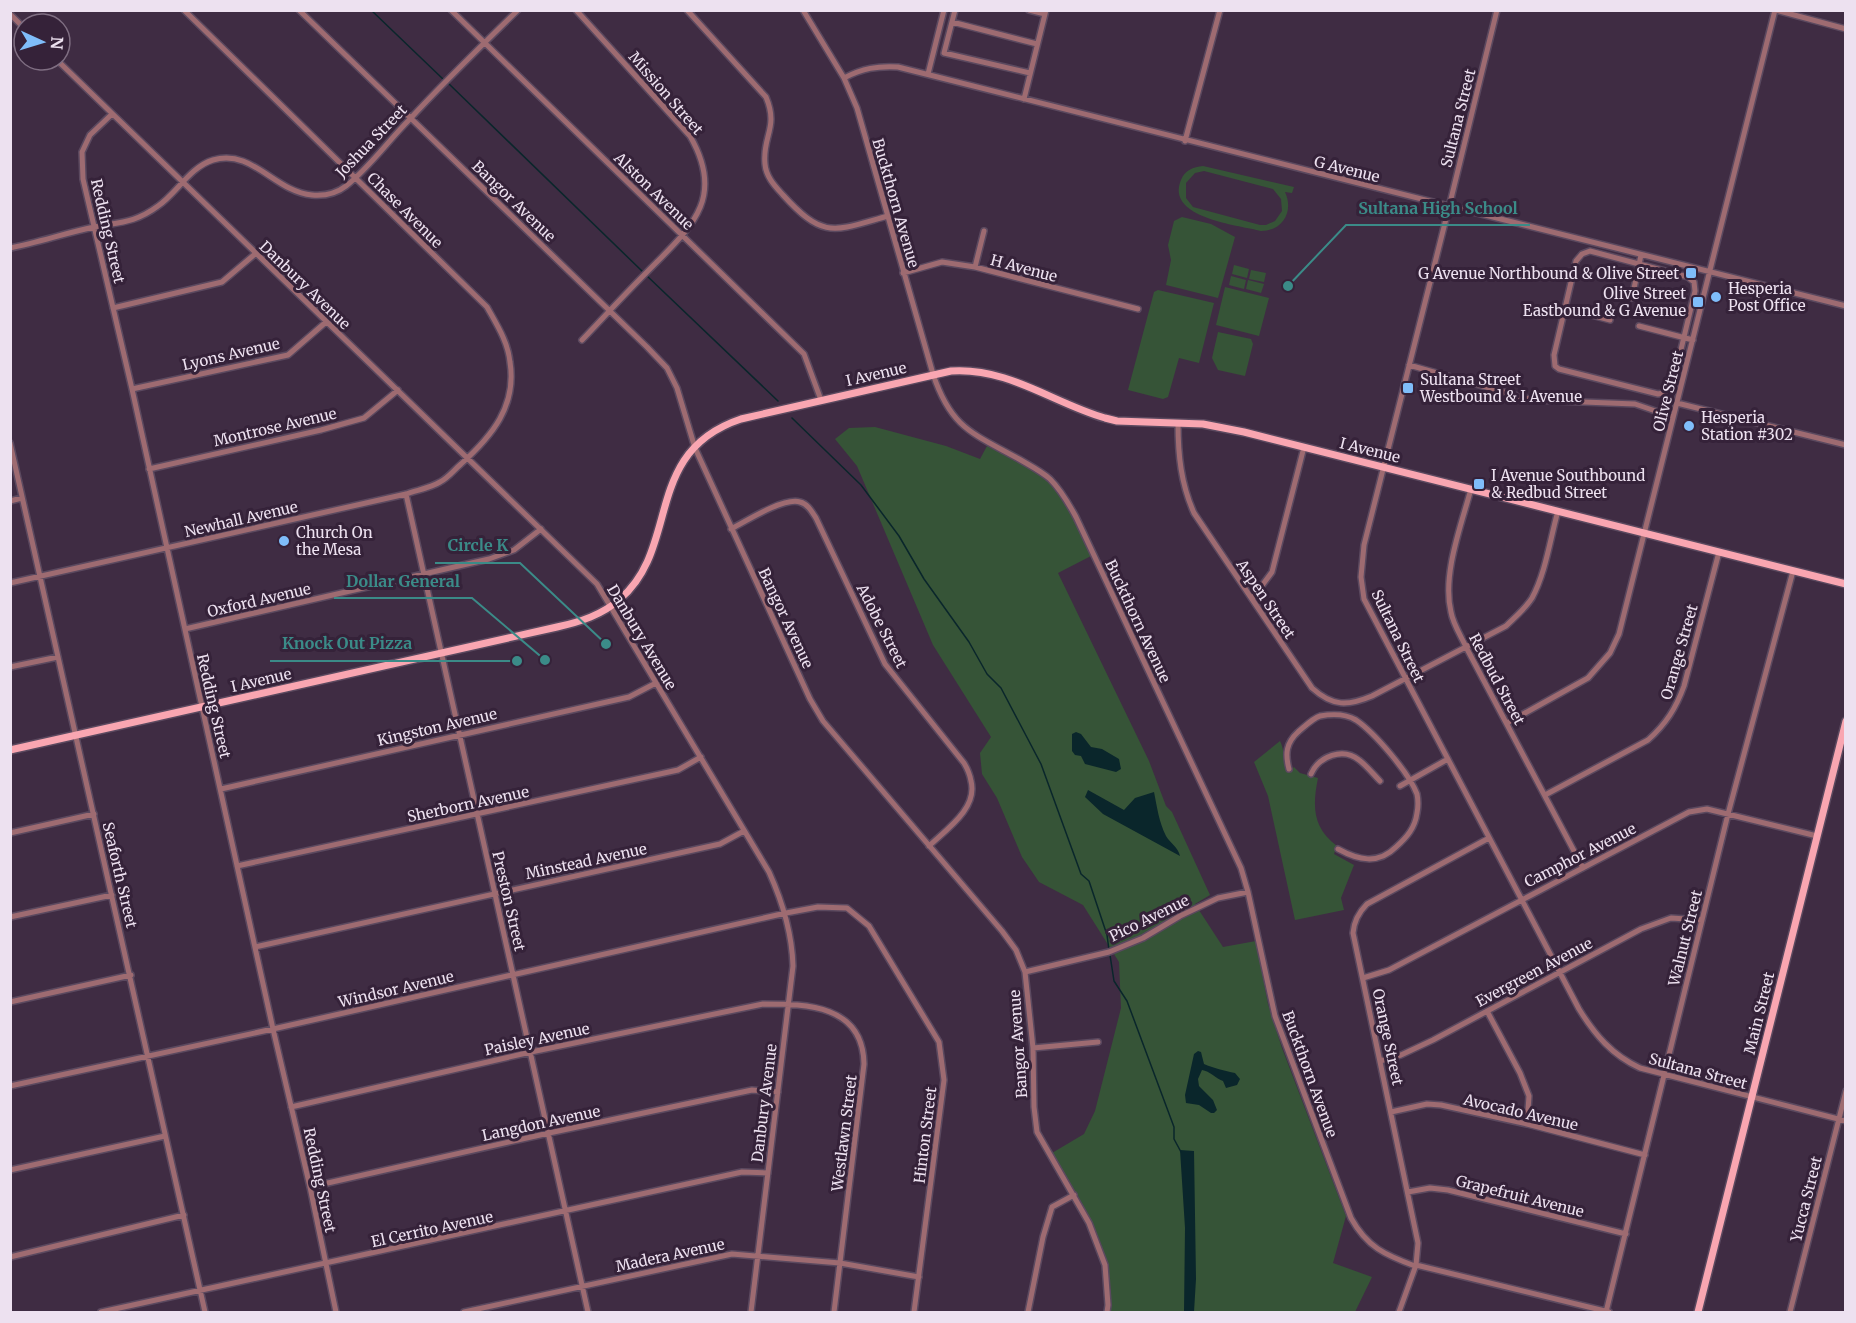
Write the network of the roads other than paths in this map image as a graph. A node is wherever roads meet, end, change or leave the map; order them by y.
1 (184, 10) edge
2 (299, 10) edge
3 (452, 10) edge
4 (518, 10) edge
5 (576, 10) edge
6 (687, 10) edge
7 (802, 10) edge
8 (944, 10) edge
9 (955, 10) edge
10 (1029, 10) edge
11 (1220, 10) edge
12 (1497, 10) edge
13 (1775, 10) edge
14 (1045, 12) edge
15 (952, 22) junction
16 (1845, 29) edge
17 (485, 42) junction
18 (1037, 44) junction
19 (69, 72) edge
20 (1030, 73) junction
21 (927, 74) junction
22 (844, 78) junction
23 (1024, 99) junction
24 (112, 114) junction
25 (410, 118) junction
26 (1185, 141) junction
27 (355, 177) junction
28 (184, 182) junction
29 (1449, 207) junction
30 (888, 216) junction
31 (94, 227) junction
32 (984, 231) dead end
33 (683, 236) junction
34 (10, 248) edge
35 (255, 254) junction
36 (1641, 255) junction
37 (1639, 263) junction
38 (975, 267) junction
39 (1710, 272) junction
40 (903, 273) junction
41 (1632, 298) dead end
42 (1845, 306) edge
43 (113, 308) junction
44 (1565, 308) junction
45 (1138, 309) dead end
46 (609, 310) junction
47 (1610, 320) dead end
48 (326, 322) junction
49 (1639, 326) dead end
50 (1683, 338) junction
51 (582, 340) dead end
52 (1693, 340) junction
53 (1409, 365) junction
54 (933, 374) junction
55 (132, 389) junction
56 (398, 390) junction
57 (821, 400) junction
58 (1677, 403) junction
59 (1673, 417) junction
60 (1178, 423) junction
61 (10, 443) edge
62 (1845, 445) edge
63 (1304, 447) junction
64 (695, 448) junction
65 (467, 458) junction
66 (1383, 467) junction
67 (149, 469) junction
68 (1471, 489) junction
69 (406, 495) junction
70 (22, 498) junction
71 (10, 501) edge
72 (1558, 510) junction
73 (541, 529) junction
74 (731, 529) junction
75 (1644, 532) junction
76 (166, 548) junction
77 (1719, 552) junction
78 (1793, 571) junction
79 (424, 574) junction
80 (39, 577) junction
81 (10, 583) edge
82 (1845, 584) edge
83 (1252, 599) junction
84 (611, 606) junction
85 (185, 629) junction
86 (1466, 647) junction
87 (442, 653) junction
88 (58, 657) junction
89 (10, 667) edge
90 (1405, 679) junction
91 (656, 683) junction
92 (202, 707) junction
93 (1845, 721) edge
94 (1507, 723) junction
95 (458, 734) junction
96 (77, 735) junction
97 (10, 750) edge
98 (701, 757) junction
99 (1448, 759) junction
100 (1289, 769) dead end
101 (1311, 774) dead end
102 (1380, 781) dead end
103 (1409, 781) junction
104 (1400, 786) dead end
105 (221, 789) junction
106 (1545, 795) junction
107 (94, 814) junction
108 (477, 814) junction
109 (1728, 814) junction
110 (744, 831) junction
111 (10, 833) edge
112 (1817, 836) junction
113 (1489, 838) junction
114 (929, 846) junction
115 (1338, 849) dead end
116 (237, 866) junction
117 (1583, 868) junction
118 (1248, 892) junction
119 (495, 894) junction
120 (112, 896) junction
121 (1521, 899) junction
122 (786, 912) junction
123 (10, 918) edge
124 (1702, 920) junction
125 (255, 947) junction
126 (1025, 972) junction
127 (1559, 972) junction
128 (130, 975) junction
129 (513, 975) junction
130 (1363, 978) junction
131 (10, 1002) edge
132 (789, 1004) junction
133 (1487, 1011) junction
134 (273, 1029) junction
135 (1098, 1042) dead end
136 (1033, 1048) junction
137 (531, 1052) junction
138 (147, 1055) junction
139 (1380, 1061) junction
140 (1665, 1075) junction
141 (10, 1086) edge
142 (1845, 1091) edge
143 (778, 1092) junction
144 (1752, 1098) junction
145 (291, 1107) junction
146 (1391, 1112) junction
147 (1839, 1119) junction
148 (1845, 1121) edge
149 (1527, 1124) junction
150 (549, 1132) junction
151 (165, 1136) junction
152 (1646, 1155) junction
153 (10, 1170) edge
154 (768, 1173) junction
155 (310, 1187) junction
156 (1408, 1192) junction
157 (1074, 1195) junction
158 (567, 1211) junction
159 (184, 1215) junction
160 (1626, 1234) junction
161 (758, 1255) junction
162 (10, 1257) edge
163 (840, 1263) junction
164 (325, 1264) junction
165 (1415, 1265) junction
166 (919, 1277) junction
167 (582, 1286) junction
168 (200, 1290) junction
169 (101, 1312) edge
170 (206, 1312) edge
171 (336, 1312) edge
172 (464, 1312) edge
173 (588, 1312) edge
174 (751, 1312) edge
175 (834, 1312) edge
176 (915, 1312) edge
177 (1028, 1312) edge
178 (1107, 1312) edge
179 (1399, 1312) edge
180 (1607, 1312) edge
181 (1698, 1312) edge
182 (1790, 1312) edge

1 - 27 street, Chase Avenue
2 - 25 street, Bangor Avenue
3 - 17 street, Alston Avenue
4 - 17 street, Joshua Street
5 - 33 street, Mission Street
6 - 30 street
7 - 22 street, Buckthorn Avenue
8 - 21 street
9 - 15 street
10 - 14 street
11 - 26 street
12 - 29 street, Sultana Street
13 - 16 street
13 - 39 street, Olive Street
14 - 18 street
15 - 18 street
15 - 20 street
17 - 25 street, Joshua Street
17 - 33 street, Alston Avenue
18 - 20 street
19 - 24 street, Danbury Avenue
20 - 23 street
21 - 22 street, G Avenue
21 - 23 street, G Avenue
22 - 30 street, Buckthorn Avenue
23 - 26 street, G Avenue
24 - 28 street, Danbury Avenue
24 - 31 street, Redding Street
25 - 27 street, Joshua Street
25 - 46 street, Bangor Avenue
26 - 29 street, G Avenue
27 - 28 street, Joshua Street
27 - 65 street, Chase Avenue
28 - 31 street, Joshua Street
28 - 35 street, Danbury Avenue
29 - 36 street, G Avenue
29 - 53 street, Sultana Street
30 - 40 street, Buckthorn Avenue
31 - 34 street, Joshua Street
31 - 43 street, Redding Street
32 - 38 street
33 - 46 street, Mission Street
33 - 57 street, Alston Avenue
35 - 43 street
35 - 48 street, Danbury Avenue
36 - 37 street
36 - 39 street, G Avenue
37 - 41 street
37 - 44 street
37 - 50 street
38 - 40 street, H Avenue
38 - 45 street, H Avenue
39 - 42 street, G Avenue
39 - 52 street, Olive Street
40 - 54 street, Buckthorn Avenue
43 - 55 street, Redding Street
44 - 47 street
44 - 50 street
46 - 51 street, Mission Street
46 - 64 street, Bangor Avenue
48 - 55 street, Lyons Avenue
48 - 56 street, Danbury Avenue
49 - 50 street
50 - 52 street
52 - 58 street, Olive Street
53 - 59 street
53 - 66 street, Sultana Street
54 - 57 main road, I Avenue
54 - 60 main road, I Avenue
54 - 118 street, Buckthorn Avenue
55 - 67 street, Redding Street
56 - 65 street, Danbury Avenue
56 - 67 street, Montrose Avenue
57 - 64 main road, I Avenue
58 - 59 street, Olive Street
58 - 62 street
59 - 75 street, Olive Street
60 - 63 main road, I Avenue
60 - 83 street, Aspen Street
61 - 70 street, Seaforth Street
63 - 66 main road, I Avenue
63 - 83 street
64 - 74 street, Bangor Avenue
64 - 84 main road, I Avenue
65 - 69 street, Newhall Avenue
65 - 73 street, Danbury Avenue
66 - 68 main road, I Avenue
66 - 90 street, Sultana Street
67 - 76 street, Redding Street
68 - 72 main road, I Avenue
68 - 86 street, Redbud Street
69 - 76 street, Newhall Avenue
69 - 79 street, Preston Street
70 - 71 street
70 - 80 street, Seaforth Street
72 - 75 main road, I Avenue
72 - 86 street, Aspen Street
73 - 79 street, Oxford Avenue
73 - 84 street, Danbury Avenue
74 - 114 street, Bangor Avenue
74 - 114 street, Adobe Street
75 - 77 main road, I Avenue
75 - 94 street, Olive Street
76 - 80 street, Newhall Avenue
76 - 85 street, Redding Street
77 - 78 main road, I Avenue
77 - 106 street, Orange Street
78 - 82 main road, I Avenue
78 - 109 street, Walnut Street
79 - 85 street, Oxford Avenue
79 - 87 street, Preston Street
80 - 81 street, Newhall Avenue
80 - 88 street, Seaforth Street
83 - 90 street, Aspen Street
84 - 87 main road, I Avenue
84 - 91 street, Danbury Avenue
85 - 92 street, Redding Street
86 - 90 street, Aspen Street
86 - 94 street, Redbud Street
87 - 92 main road, I Avenue
87 - 95 street, Preston Street
88 - 89 street
88 - 96 street, Seaforth Street
90 - 99 street, Sultana Street
91 - 95 street, Kingston Avenue
91 - 98 street, Danbury Avenue
92 - 96 main road, I Avenue
92 - 105 street, Redding Street
93 - 112 main road, Main Street
94 - 106 street, Redbud Street
95 - 105 street, Kingston Avenue
95 - 108 street, Preston Street
96 - 97 main road, I Avenue
96 - 107 street, Seaforth Street
98 - 108 street, Sherborn Avenue
98 - 110 street, Danbury Avenue
99 - 103 street
99 - 113 street, Sultana Street
100 - 103 street
101 - 102 street
103 - 104 street
103 - 115 street
105 - 116 street, Redding Street
106 - 117 street, Redbud Street
107 - 111 street
107 - 120 street, Seaforth Street
108 - 116 street, Sherborn Avenue
108 - 119 street, Preston Street
109 - 112 street, Camphor Avenue
109 - 117 street, Camphor Avenue
109 - 124 street, Walnut Street
110 - 119 street, Minstead Avenue
110 - 122 street, Danbury Avenue
112 - 144 main road, Main Street
113 - 121 street, Sultana Street
113 - 130 street, Orange Street
114 - 126 street, Bangor Avenue
116 - 125 street, Redding Street
117 - 121 street, Camphor Avenue
118 - 126 street, Pico Avenue
118 - 165 street, Buckthorn Avenue
119 - 125 street, Minstead Avenue
119 - 129 street, Preston Street
120 - 123 street
120 - 128 street, Seaforth Street
121 - 127 street, Sultana Street
121 - 130 street, Camphor Avenue
122 - 129 street, Windsor Avenue
122 - 132 street, Danbury Avenue
122 - 166 street, Hinton Street
124 - 127 street, Evergreen Avenue
124 - 140 street, Walnut Street
125 - 134 street, Redding Street
126 - 136 street, Bangor Avenue
127 - 133 street, Evergreen Avenue
127 - 140 street, Sultana Street
128 - 131 street
128 - 138 street, Seaforth Street
129 - 134 street, Windsor Avenue
129 - 137 street, Preston Street
130 - 139 street, Orange Street
132 - 137 street, Paisley Avenue
132 - 143 street, Danbury Avenue
132 - 163 street, Westlawn Street
133 - 139 street, Evergreen Avenue
133 - 149 street
134 - 138 street, Windsor Avenue
134 - 145 street, Redding Street
135 - 136 street
136 - 157 street, Bangor Avenue
137 - 145 street, Paisley Avenue
137 - 150 street, Preston Street
138 - 141 street, Windsor Avenue
138 - 151 street, Seaforth Street
139 - 146 street, Orange Street
140 - 144 street, Sultana Street
140 - 152 street, Walnut Street
142 - 147 street, Yucca Street
143 - 150 street, Langdon Avenue
143 - 154 street, Danbury Avenue
144 - 147 street, Sultana Street
144 - 181 main road, Main Street
145 - 155 street, Redding Street
146 - 149 street, Avocado Avenue
146 - 156 street, Orange Street
147 - 148 street, Sultana Street
147 - 182 street, Yucca Street
149 - 152 street, Avocado Avenue
150 - 155 street, Langdon Avenue
150 - 158 street, Preston Street
151 - 153 street
151 - 159 street, Seaforth Street
152 - 160 street, Walnut Street
154 - 158 street, El Cerrito Avenue
154 - 161 street, Danbury Avenue
155 - 164 street, Redding Street
156 - 160 street, Grapefruit Avenue
156 - 165 street, Orange Street
157 - 177 street
157 - 178 street, Bangor Avenue
158 - 164 street, El Cerrito Avenue
158 - 167 street, Preston Street
159 - 162 street
159 - 168 street, Seaforth Street
160 - 180 street, Walnut Street
161 - 163 street, Madera Avenue
161 - 167 street, Madera Avenue
161 - 174 street, Danbury Avenue
163 - 166 street, Madera Avenue
163 - 175 street, Westlawn Street
164 - 168 street, El Cerrito Avenue
164 - 171 street, Redding Street
165 - 179 street, Orange Street
165 - 180 street, Buckthorn Avenue
166 - 176 street, Hinton Street
167 - 172 street, Madera Avenue
167 - 173 street, Preston Street
168 - 169 street, El Cerrito Avenue
168 - 170 street, Seaforth Street

